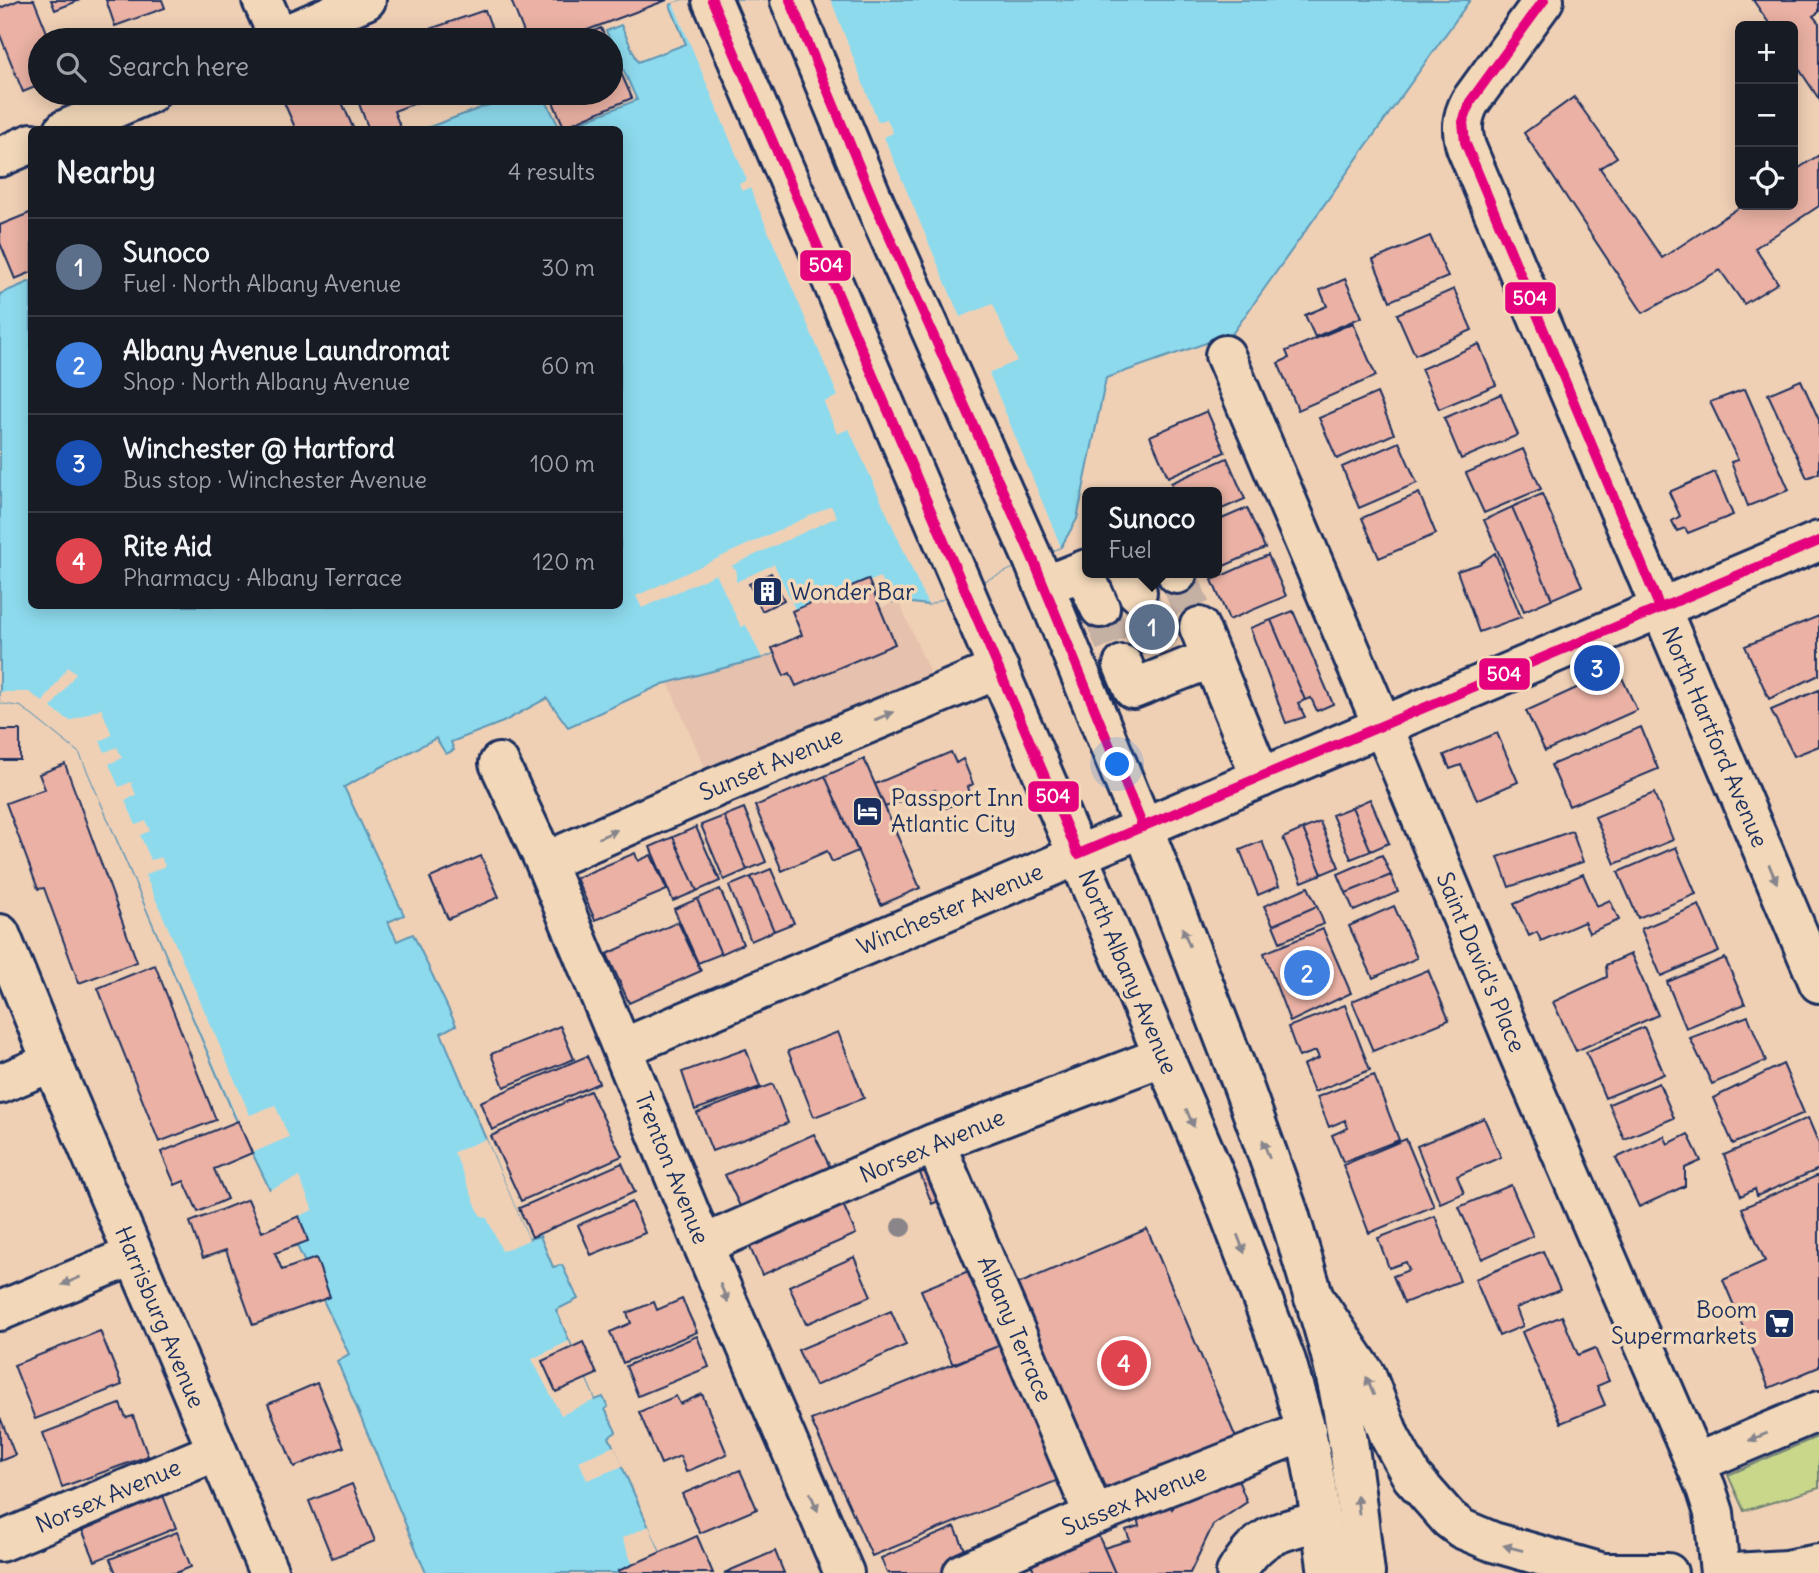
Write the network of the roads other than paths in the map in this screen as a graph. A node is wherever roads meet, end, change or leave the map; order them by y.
1 (262, 0) edge
2 (366, 0) edge
3 (712, 0) edge
4 (790, 0) edge
5 (1544, 0) edge
6 (272, 28) edge
7 (301, 28) edge
8 (122, 105) edge
9 (73, 126) edge
10 (28, 145) edge
11 (0, 157) edge
12 (1225, 355) dead end
13 (1819, 541) edge
14 (1082, 570) edge
15 (1039, 573) junction
16 (1088, 578) edge
17 (1100, 608) tunnel mouth
18 (1660, 608) junction
19 (1123, 664) tunnel mouth
20 (999, 669) junction
21 (1382, 727) junction
22 (499, 763) dead end
23 (1261, 778) junction
24 (1143, 827) junction
25 (1078, 854) junction
26 (545, 862) junction
27 (0, 933) edge
28 (1819, 983) edge
29 (623, 1048) junction
30 (1164, 1056) junction
31 (52, 1062) junction
32 (0, 1084) edge
33 (935, 1143) junction
34 (703, 1244) junction
35 (134, 1255) junction
36 (1314, 1297) junction
37 (0, 1311) edge
38 (1819, 1411) edge
39 (1306, 1431) junction
40 (217, 1451) junction
41 (1696, 1463) junction
42 (1094, 1515) junction
43 (1321, 1521) junction
44 (0, 1542) edge
45 (1819, 1564) edge
46 (269, 1573) edge
47 (844, 1573) edge
48 (963, 1573) edge
49 (1236, 1573) edge
50 (1328, 1573) edge
51 (1365, 1573) edge
52 (1591, 1573) edge
53 (1603, 1573) edge
54 (1668, 1573) edge
55 (1720, 1573) edge
56 (1734, 1573) edge

1 - 6 main road
2 - 7 main road
3 - 20 main road, North Albany Avenue
4 - 15 main road
5 - 18 main road, North Hartford Avenue
8 - 9 main road
10 - 11 main road
12 - 21 main road, Saint David's Place
13 - 18 main road, Winchester Avenue
14 - 15 main road
15 - 24 main road
16 - 17 main road
18 - 21 main road, Winchester Avenue
18 -> 28 main road, North Hartford Avenue
19 - 23 main road
20 - 25 main road, North Albany Avenue
26 -> 20 main road, Sunset Avenue
21 - 23 main road, Winchester Avenue
21 - 41 main road, Saint David's Place
22 - 26 main road, Trenton Avenue
23 - 24 main road, Winchester Avenue
24 - 25 main road, Winchester Avenue
36 -> 24 main road
25 - 29 main road, Winchester Avenue
25 - 30 main road, North Albany Avenue
26 - 29 main road, Trenton Avenue
27 - 31 main road, Harrisburg Avenue
29 - 34 main road, Trenton Avenue
30 - 33 main road, Norsex Avenue
30 -> 39 main road, North Albany Avenue
31 - 32 main road
31 - 35 main road, Harrisburg Avenue
33 - 34 main road, Norsex Avenue
33 - 42 main road, Albany Terrace
34 -> 47 main road, Trenton Avenue
35 -> 37 main road
35 - 40 main road, Harrisburg Avenue
51 -> 36 main road
53 -> 36 main road
38 -> 41 main road
39 - 42 main road, Sussex Avenue
39 - 43 main road, North Albany Avenue
40 - 44 main road, Norsex Avenue
40 - 46 main road, Harrisburg Avenue
41 - 55 main road, Saint David's Place
42 - 48 main road, Sussex Avenue
43 - 49 main road
43 - 50 main road, North Albany Avenue
45 - 56 main road
52 - 53 main road
53 - 54 main road

